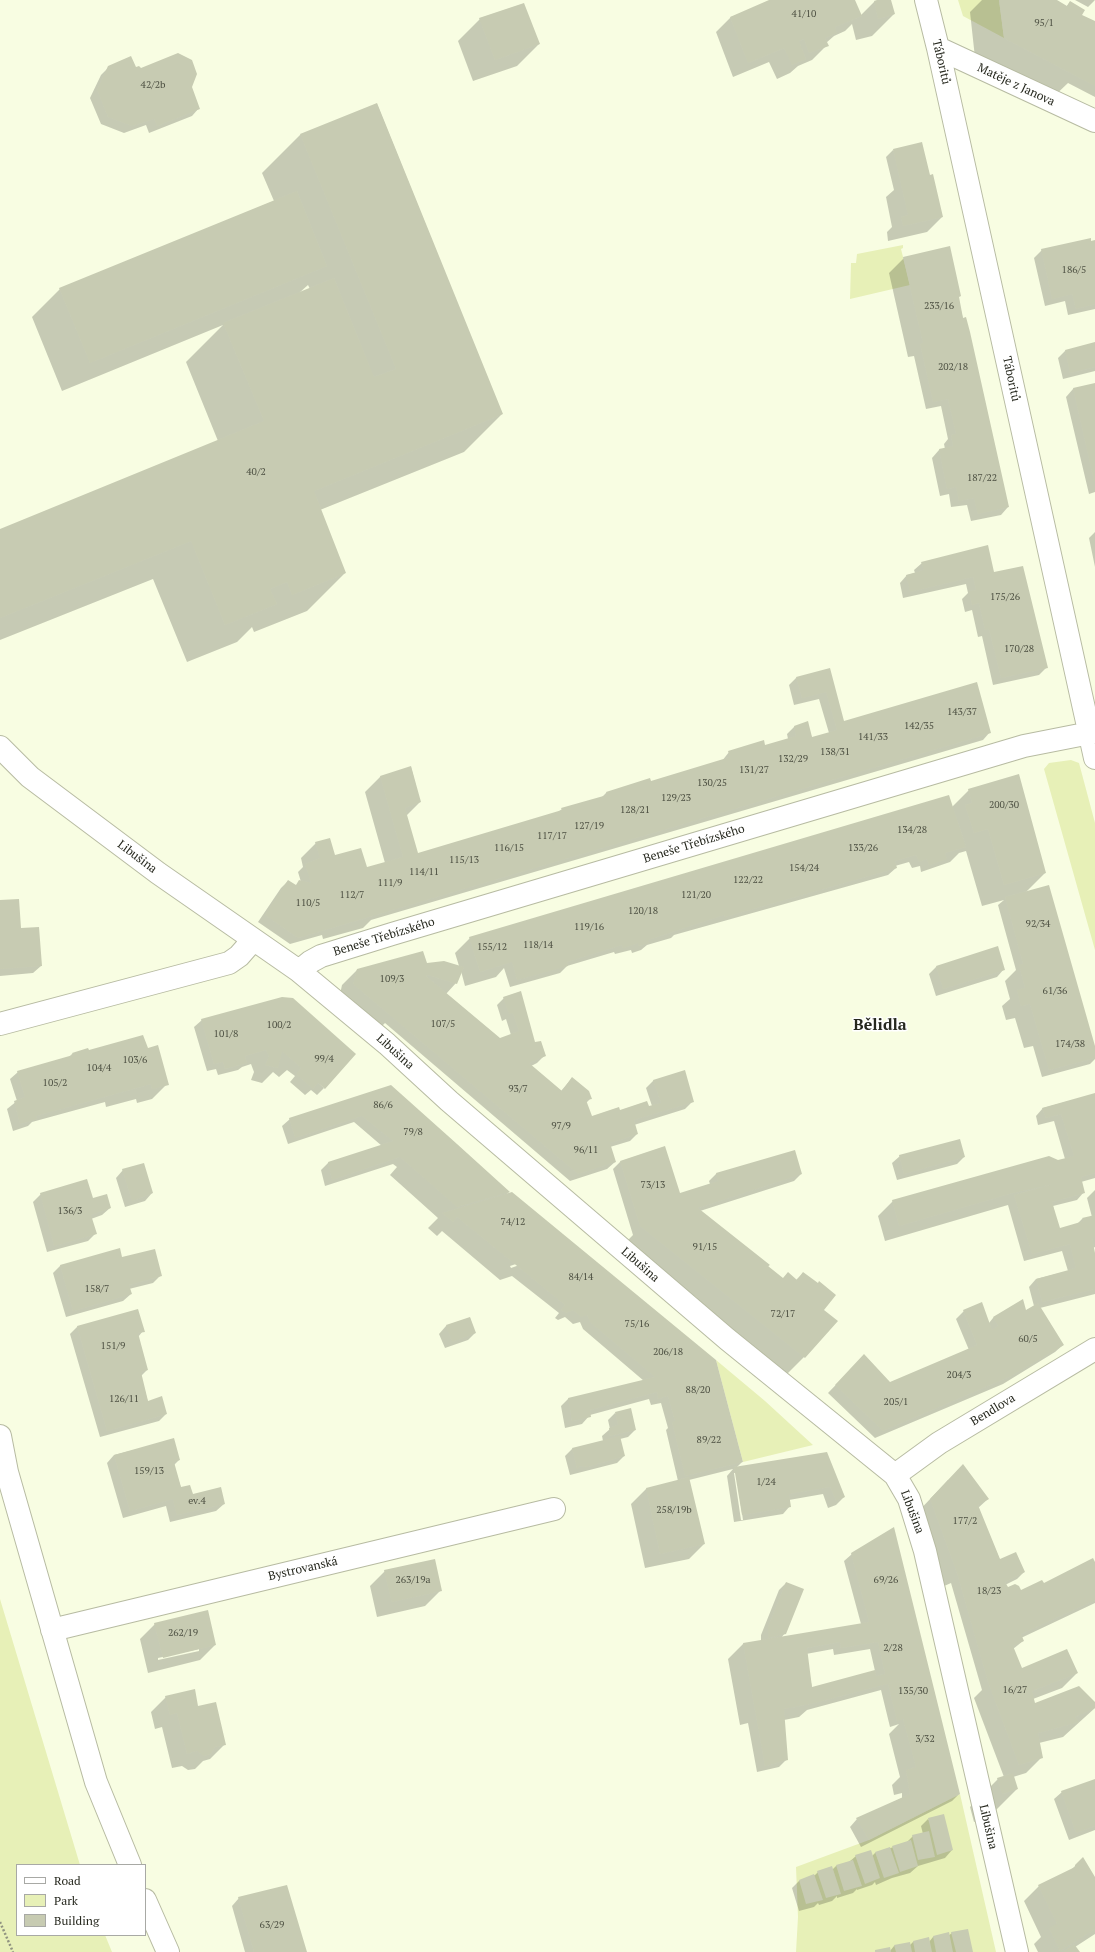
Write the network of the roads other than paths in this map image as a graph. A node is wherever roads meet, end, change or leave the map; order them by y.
1 (926, 0) edge
2 (938, 48) junction
3 (1095, 121) edge
4 (1092, 733) edge
5 (0, 747) edge
6 (1095, 758) edge
7 (253, 940) junction
8 (299, 971) junction
9 (0, 1024) edge
10 (1095, 1349) edge
11 (0, 1436) edge
12 (894, 1475) junction
13 (554, 1509) dead end
14 (52, 1630) junction
15 (130, 1864) edge
16 (146, 1902) edge
17 (168, 1952) edge
18 (1017, 1952) edge

1 - 2 street, Táboritů
2 - 3 street, Matěje z Janova
2 - 4 street, Táboritů
4 - 6 street, Táboritů
4 - 8 street, Beneše Třebízského
5 - 7 street, Libušina
7 - 8 street, Libušina
7 - 9 street
8 - 12 street, Libušina
10 - 12 street, Bendlova
11 - 14 street
12 - 18 street, Libušina
13 - 14 street, Bystrovanská
14 - 15 street
16 - 17 street

